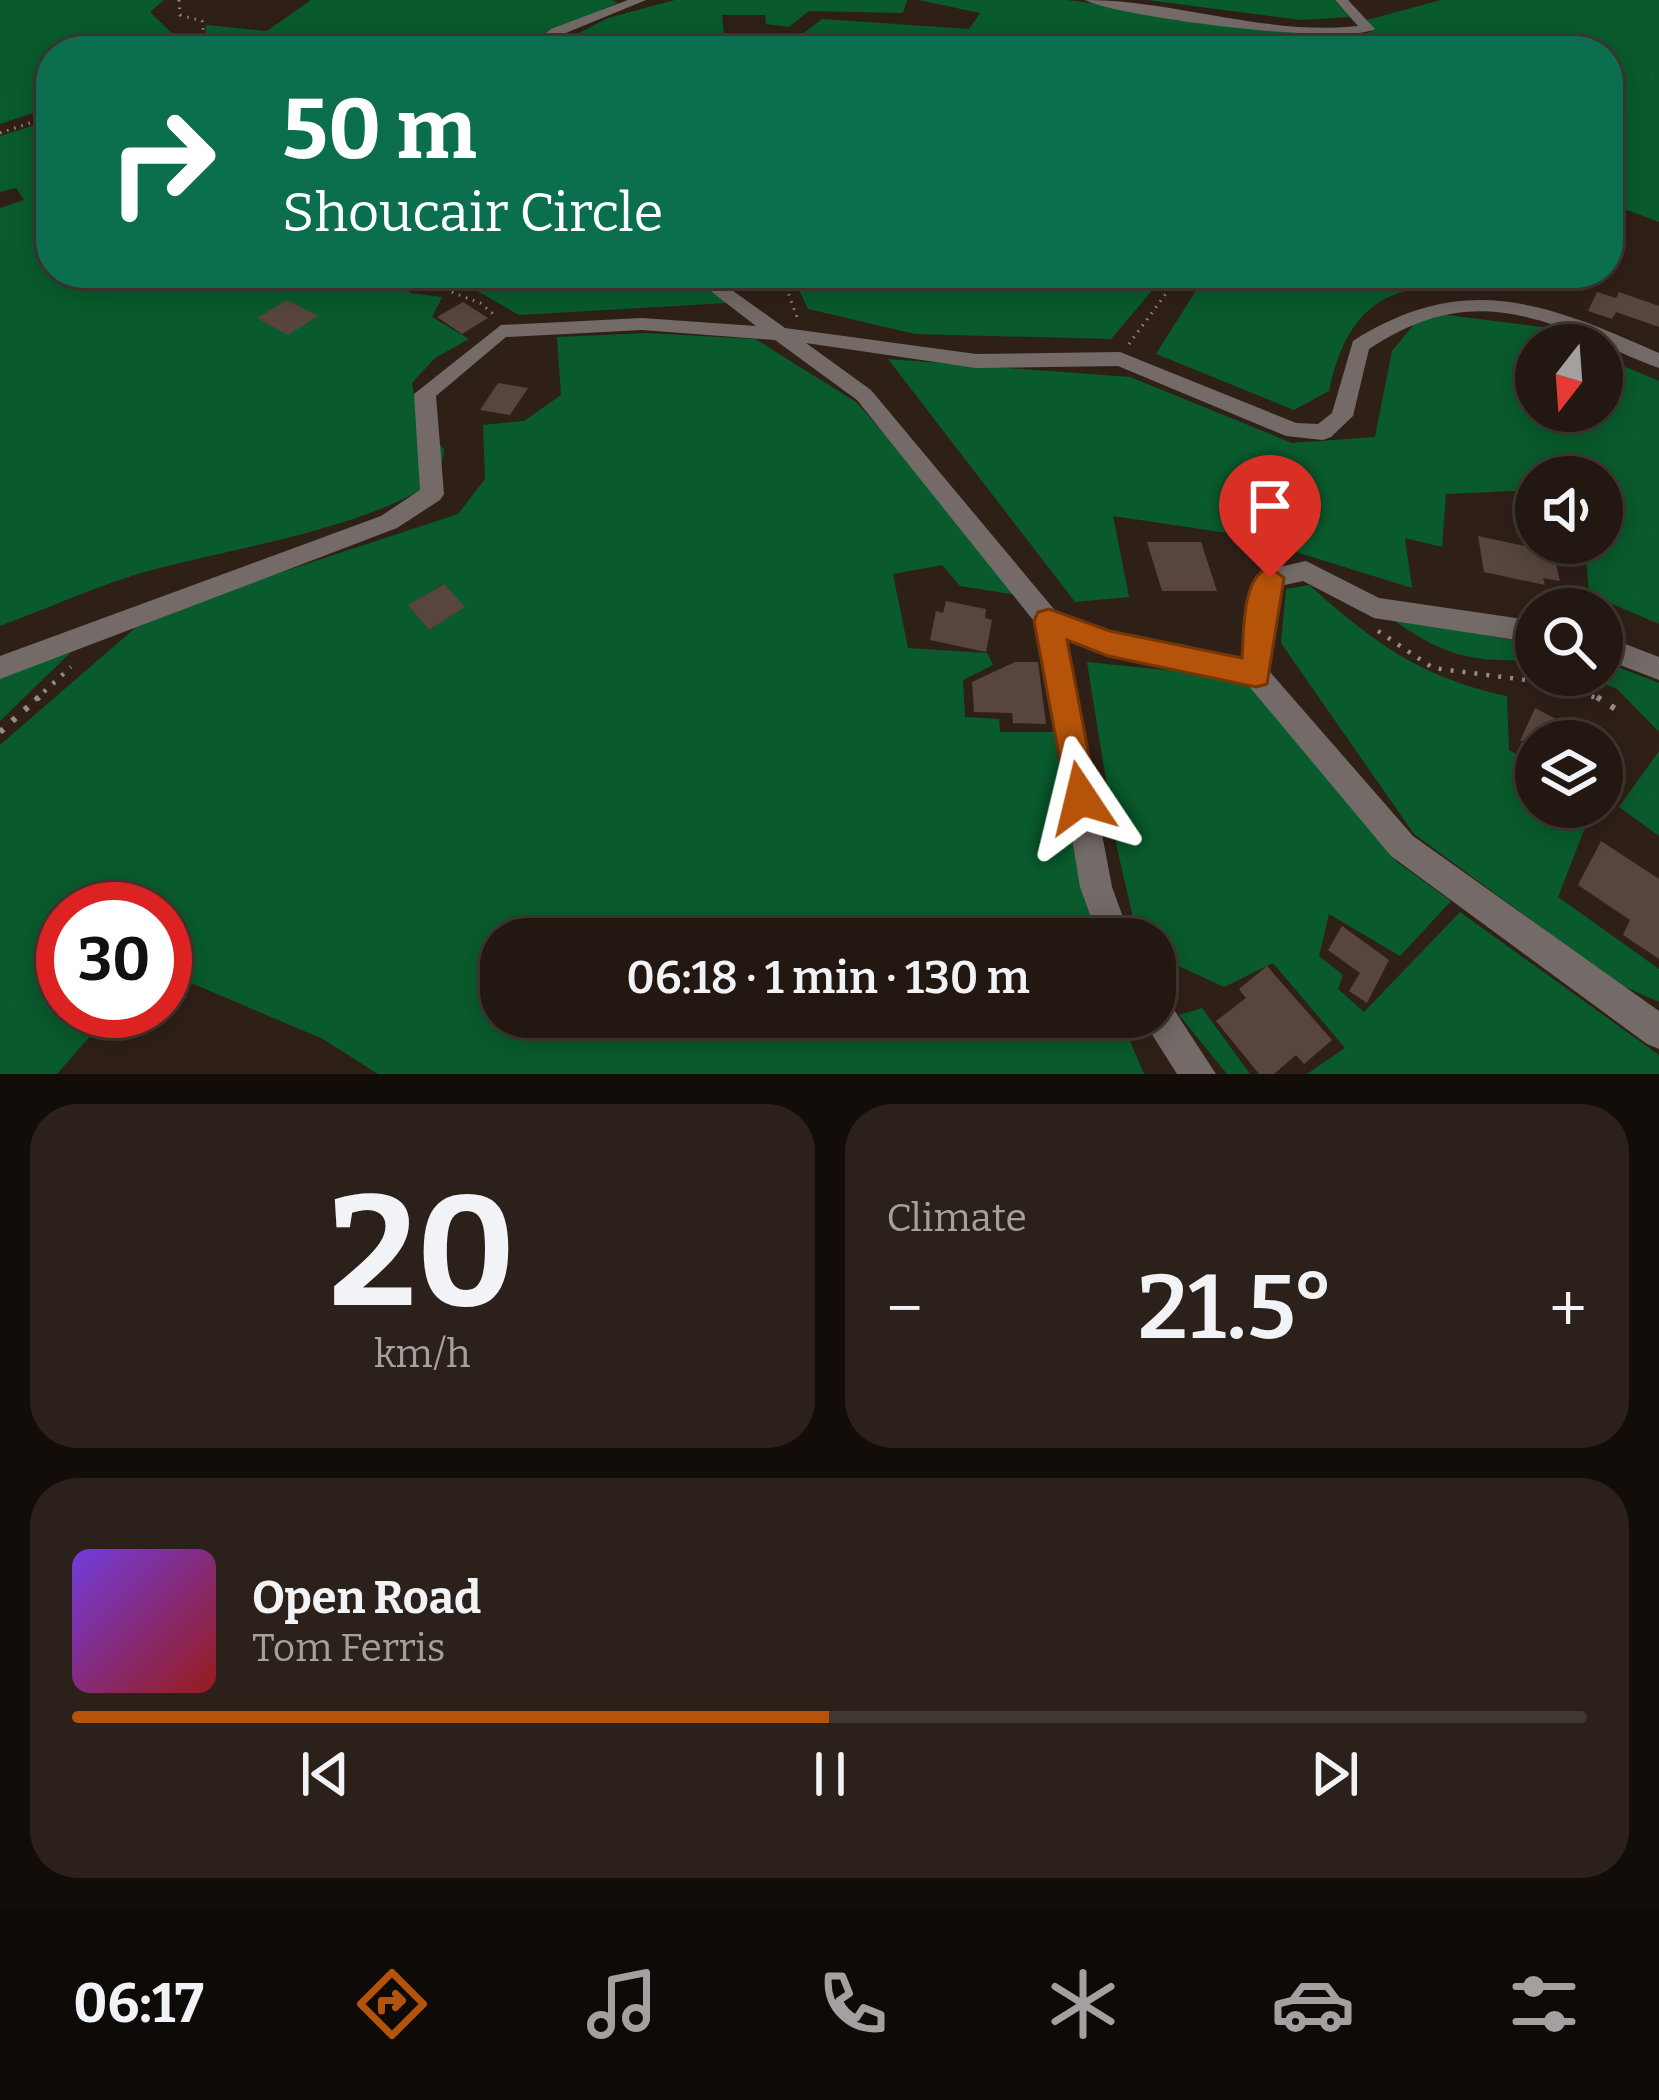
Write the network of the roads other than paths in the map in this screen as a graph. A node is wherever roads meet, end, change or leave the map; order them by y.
1 (640, 0) edge
2 (1091, 0) edge
3 (1341, 0) edge
4 (551, 36) edge
5 (720, 288) edge
6 (794, 335) junction
7 (1659, 361) edge
8 (1049, 621) junction
9 (1515, 629) edge
10 (1623, 654) edge
11 (0, 668) edge
12 (1659, 669) edge
13 (1256, 674) junction
14 (1107, 918) edge
15 (1659, 1032) edge
16 (1173, 1038) edge
17 (1198, 1074) edge

1 - 4 street
2 - 3 street
5 - 6 street
6 - 7 street
6 - 8 street
6 - 11 street
8 - 13 street
8 - 14 street
9 - 13 street
10 - 12 street
13 - 15 street
16 - 17 street

